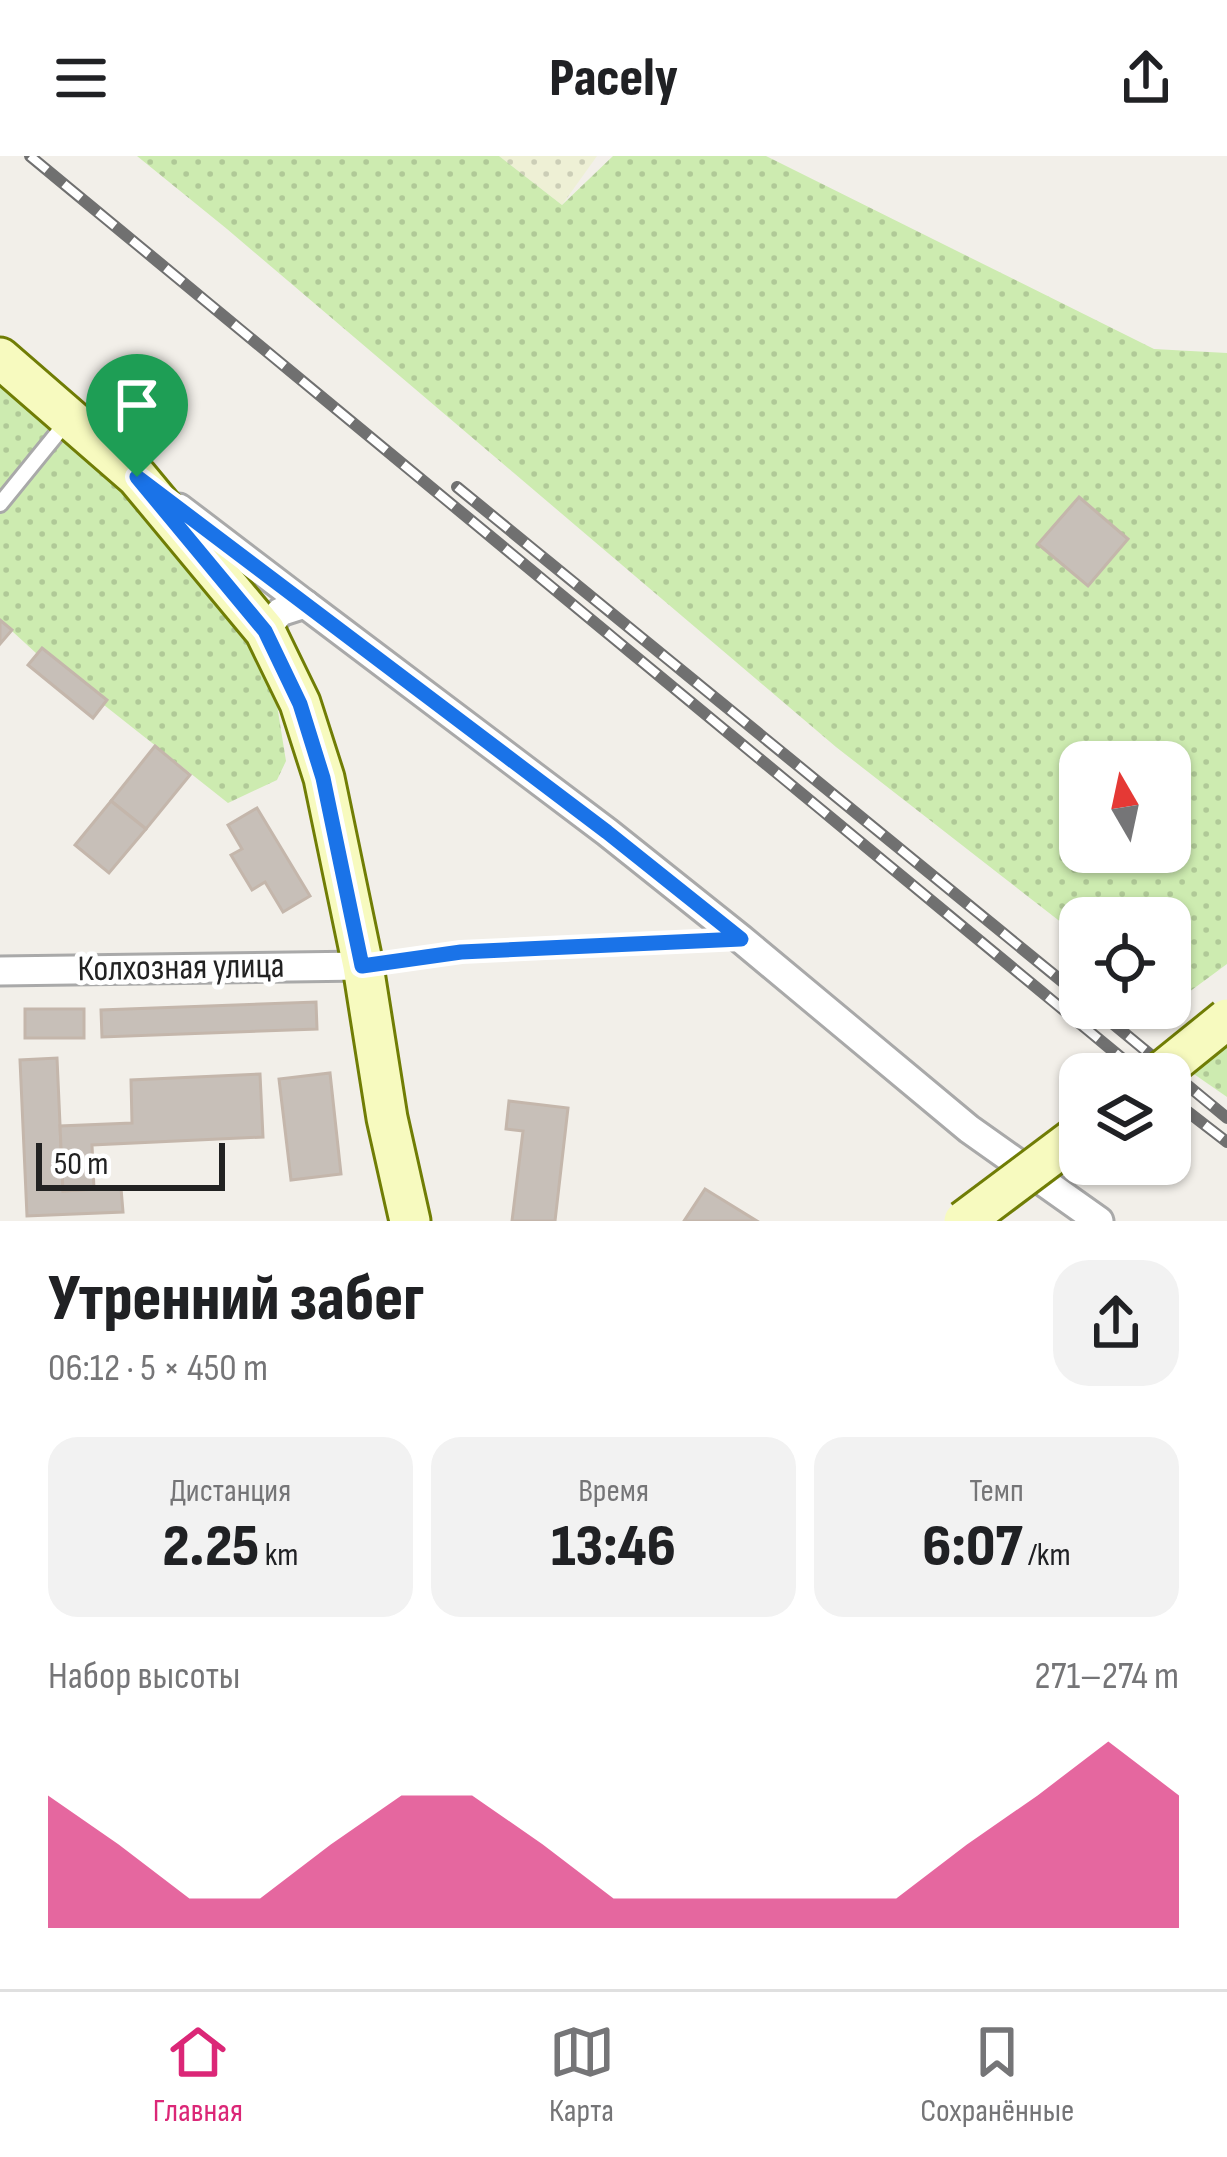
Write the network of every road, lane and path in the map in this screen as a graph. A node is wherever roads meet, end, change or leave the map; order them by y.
1 (0, 358) edge
2 (70, 418) junction
3 (137, 477) junction
4 (0, 504) edge
5 (305, 604) junction
6 (265, 631) junction
7 (741, 939) junction
8 (362, 966) junction
9 (0, 970) edge
10 (1227, 1019) edge
11 (1186, 1053) edge
12 (1059, 1150) edge
13 (410, 1221) edge
14 (964, 1221) edge
15 (1099, 1221) edge

1 - 2 street
2 - 3 street
2 - 4 lane
3 - 5 street
3 - 6 street
5 - 6 street
5 - 7 street
6 - 8 street
7 - 8 lane
7 - 15 street
8 - 9 street, Колхозная улица
8 - 13 street
10 - 11 street, bridge
12 - 14 street, bridge

